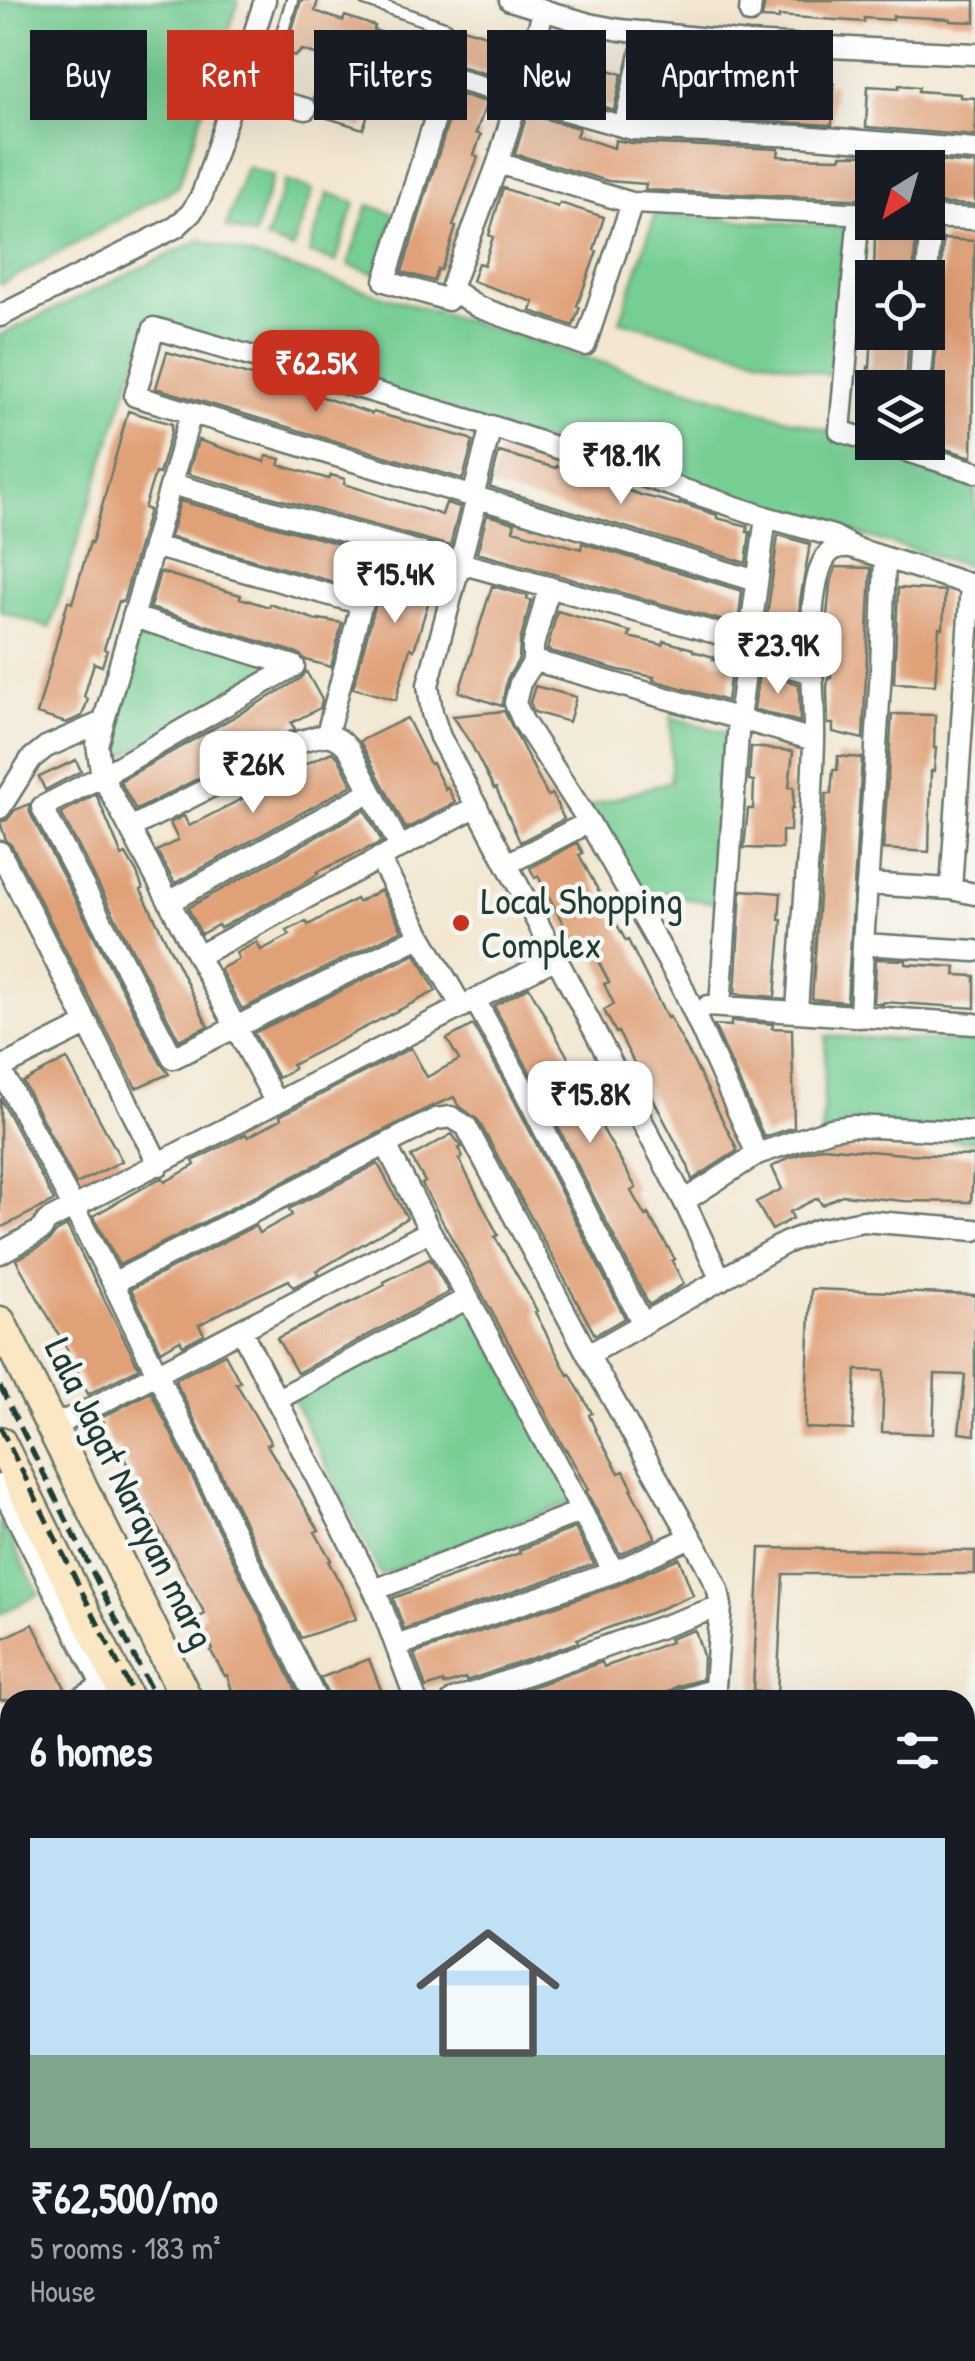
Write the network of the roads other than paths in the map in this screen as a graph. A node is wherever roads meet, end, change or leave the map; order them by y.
1 (265, 0) edge
2 (292, 0) edge
3 (366, 0) edge
4 (510, 0) edge
5 (544, 10) junction
6 (255, 30) edge
7 (283, 30) edge
8 (446, 30) edge
9 (538, 30) edge
10 (632, 30) edge
11 (833, 47) edge
12 (975, 54) edge
13 (487, 89) edge
14 (294, 107) edge
15 (306, 110) dead end
16 (626, 118) edge
17 (226, 120) edge
18 (511, 120) edge
19 (598, 120) edge
20 (624, 127) junction
21 (975, 150) edge
22 (498, 163) junction
23 (632, 203) junction
24 (855, 213) edge
25 (945, 218) edge
26 (975, 219) edge
27 (863, 240) edge
28 (448, 300) dead end
29 (0, 316) edge
30 (191, 413) junction
31 (480, 423) dead end
32 (855, 436) edge
33 (945, 460) edge
34 (975, 472) edge
35 (170, 484) junction
36 (474, 498) junction
37 (766, 517) junction
38 (378, 542) junction
39 (153, 546) junction
40 (853, 548) junction
41 (886, 558) junction
42 (461, 562) junction
43 (757, 581) junction
44 (973, 585) edge
45 (549, 587) junction
46 (363, 604) junction
47 (133, 616) junction
48 (748, 649) junction
49 (533, 662) junction
50 (813, 673) junction
51 (739, 718) junction
52 (103, 722) junction
53 (328, 734) junction
54 (814, 740) junction
55 (102, 776) junction
56 (371, 791) junction
57 (477, 806) junction
58 (0, 808) edge
59 (589, 822) junction
60 (130, 828) junction
61 (400, 847) junction
62 (0, 852) edge
63 (379, 858) junction
64 (508, 864) junction
65 (867, 888) junction
66 (951, 888) junction
67 (975, 894) edge
68 (169, 902) junction
69 (420, 936) junction
70 (863, 944) junction
71 (975, 951) edge
72 (198, 956) junction
73 (556, 958) junction
74 (469, 1004) junction
75 (691, 1006) junction
76 (720, 1007) junction
77 (796, 1012) junction
78 (860, 1017) junction
79 (88, 1024) junction
80 (975, 1024) edge
81 (236, 1028) junction
82 (0, 1068) edge
83 (276, 1103) junction
84 (975, 1132) edge
85 (386, 1144) junction
86 (757, 1154) junction
87 (159, 1164) junction
88 (684, 1200) junction
89 (72, 1208) junction
90 (47, 1222) junction
91 (975, 1230) edge
92 (430, 1231) junction
93 (0, 1238) edge
94 (0, 1253) edge
95 (721, 1280) junction
96 (113, 1283) junction
97 (468, 1298) junction
98 (0, 1322) edge
99 (643, 1324) junction
100 (241, 1330) junction
101 (588, 1355) junction
102 (157, 1374) junction
103 (276, 1400) junction
104 (52, 1426) junction
105 (0, 1442) edge
106 (0, 1485) edge
107 (582, 1511) junction
108 (691, 1537) junction
109 (614, 1572) junction
110 (374, 1590) junction
111 (721, 1606) junction
112 (396, 1646) junction
113 (114, 1690) edge
114 (114, 1690) edge
115 (182, 1690) edge
116 (311, 1690) edge
117 (412, 1690) edge
118 (482, 1690) edge
119 (715, 1690) edge

1 - 6 street
2 - 7 lane
3 - 8 lane
4 - 5 street
5 - 9 street
5 - 10 street
11 - 12 street
13 - 28 street
14 - 15 street
16 - 20 street
17 - 29 street
18 - 22 street
19 - 20 street
20 - 21 street
22 - 23 street
22 - 23 street
23 - 24 street
25 - 26 street
27 - 32 street
30 - 31 street
30 - 35 street
30 - 36 street
33 - 34 street
35 - 38 street
35 - 39 street
36 - 37 street
36 - 42 street
36 - 43 street
37 - 40 street
37 - 43 street
38 - 42 street
38 - 46 street
39 - 46 street
39 - 47 street
40 - 41 street
40 - 50 street
41 - 44 street
41 - 65 street
42 - 45 street
42 - 57 street
43 - 48 street
44 - 66 street
45 - 48 street
45 - 49 street
46 - 53 street
47 - 52 street
47 - 55 street
48 - 50 street
48 - 51 street
49 - 51 street
49 - 59 street
50 - 54 street
51 - 54 street
51 - 76 street
52 - 55 street
52 - 58 street
53 - 56 street
53 - 60 street
54 - 77 street
55 - 60 street
55 - 81 street
56 - 61 street
56 - 68 street
57 - 61 street
57 - 64 street
59 - 64 street
59 - 75 street
60 - 68 street
61 - 63 street
62 - 79 street
63 - 69 street
63 - 72 street
64 - 73 street
65 - 66 street
65 - 70 street
66 - 67 street
68 - 72 street
69 - 74 street
69 - 81 street
70 - 71 street
70 - 78 street
72 - 81 street
73 - 74 street
73 - 88 street
74 - 83 street
74 - 99 street
75 - 76 street
75 - 86 street
76 - 77 street
77 - 78 street
78 - 80 street
79 - 82 street
79 - 87 street
81 - 83 street
82 - 89 street
83 - 87 street
84 - 86 street
85 - 92 street
85 - 96 street
85 - 101 street
86 - 88 street
87 - 89 street
88 - 95 street
89 - 90 street
89 - 96 street
90 - 93 street
90 - 94 street
91 - 95 street
92 - 97 street
92 - 100 street
95 - 99 street
96 - 102 street
97 - 103 street
97 - 107 street
98 - 104 main road, Lala Jagat Narayan marg
99 - 101 street
100 - 102 street
100 - 103 street
101 - 108 street
102 - 104 street
102 - 116 street
103 - 110 street
104 - 115 main road, Lala Jagat Narayan marg
105 - 113 main road
106 - 114 street
107 - 109 street
107 - 110 street
108 - 109 street
108 - 111 street
109 - 112 street
110 - 112 street
111 - 118 street
111 - 119 street
112 - 117 street

